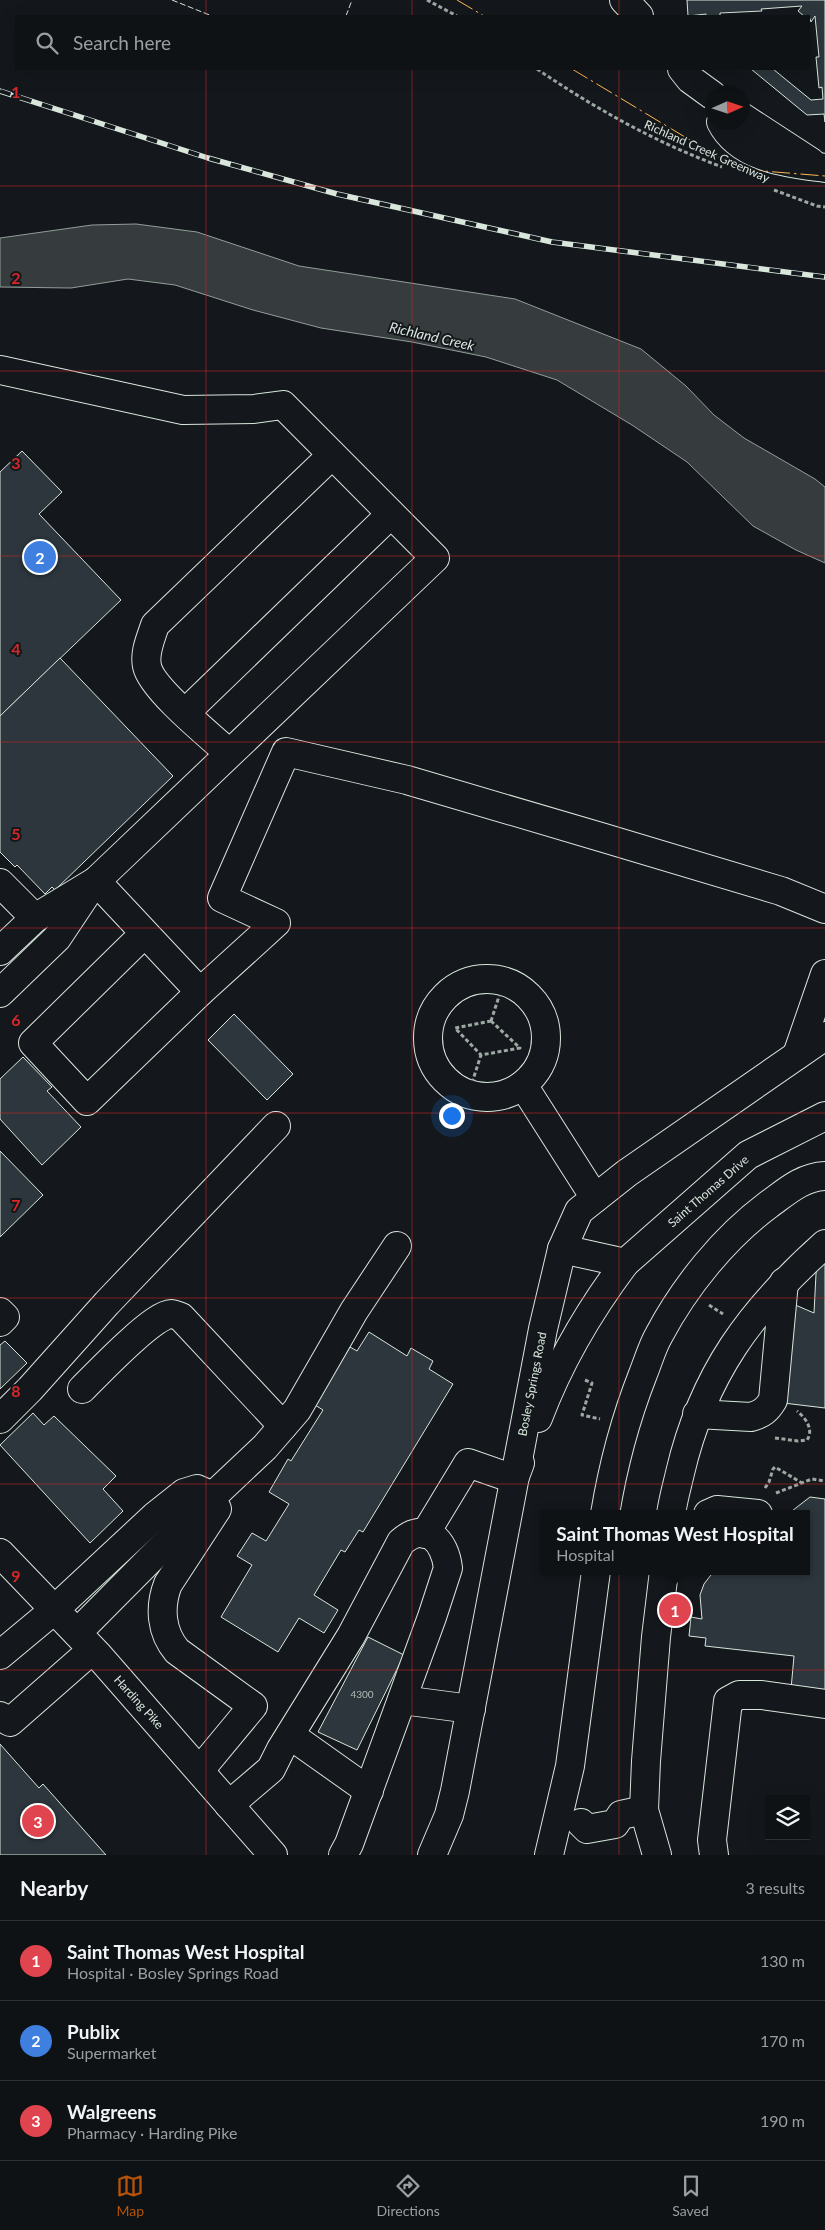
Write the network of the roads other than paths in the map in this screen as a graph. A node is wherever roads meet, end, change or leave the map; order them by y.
1 (624, 0) edge
2 (649, 0) edge
3 (638, 15) edge
4 (652, 15) edge
5 (683, 70) edge
6 (705, 90) edge
7 (750, 122) edge
8 (727, 130) edge
9 (822, 168) edge
10 (0, 370) edge
11 (332, 455) junction
12 (390, 515) junction
13 (185, 714) junction
14 (229, 753) junction
15 (96, 881) junction
16 (0, 883) edge
17 (825, 909) edge
18 (34, 918) junction
19 (144, 934) junction
20 (0, 951) edge
21 (825, 974) edge
22 (200, 992) junction
23 (0, 993) edge
24 (825, 1036) edge
25 (797, 1055) junction
26 (523, 1085) junction
27 (825, 1116) edge
28 (276, 1126) dead end
29 (825, 1176) edge
30 (595, 1198) junction
31 (825, 1244) edge
32 (397, 1246) dead end
33 (562, 1249) junction
34 (625, 1263) junction
35 (784, 1282) junction
36 (0, 1312) edge
37 (0, 1322) edge
38 (88, 1382) dead end
39 (698, 1414) junction
40 (0, 1419) edge
41 (283, 1426) junction
42 (244, 1468) junction
43 (514, 1479) junction
44 (213, 1496) junction
45 (761, 1502) edge
46 (606, 1510) edge
47 (672, 1510) edge
48 (718, 1510) edge
49 (425, 1534) junction
50 (0, 1553) edge
51 (595, 1575) edge
52 (664, 1575) edge
53 (54, 1610) junction
54 (85, 1641) junction
55 (0, 1655) edge
56 (402, 1700) junction
57 (825, 1704) edge
58 (471, 1709) junction
59 (0, 1716) edge
60 (290, 1735) junction
61 (200, 1770) junction
62 (369, 1791) junction
63 (229, 1805) junction
64 (633, 1812) junction
65 (555, 1829) junction
66 (273, 1855) edge
67 (343, 1855) edge
68 (432, 1855) edge
69 (549, 1855) edge
70 (657, 1855) edge
71 (714, 1855) edge

1 - 3 street
2 - 4 street
5 - 6 street
7 - 9 street
8 - 9 street
10 - 11 street
11 - 12 street
11 - 13 street
12 - 13 street
12 - 14 street
13 - 14 street
14 - 15 street
15 - 18 street
15 - 19 street
15 - 23 street
16 - 18 street
17 - 22 street
18 - 20 street
19 - 22 street
19 - 22 street
21 - 25 street
24 - 25 street, Bosley Springs Road
25 - 30 street, Bosley Springs Road
26 - 26 street
26 - 30 street
27 - 34 street, Saint Thomas Drive
28 - 40 street
29 - 46 street
30 - 33 street, Bosley Springs Road
31 - 35 street
32 - 41 street
33 - 34 street
33 - 43 street, Bosley Springs Road
34 - 43 street, Saint Thomas Drive
35 - 39 street
35 - 39 street
36 - 37 street
38 - 41 street
39 - 47 street
41 - 42 street
42 - 44 street
42 - 61 street
43 - 49 street
43 - 58 street, Bosley Springs Road
44 - 53 street
44 - 54 street
45 - 48 street
49 - 56 street
49 - 60 street
50 - 53 street, Harding Pike
51 - 65 street
52 - 64 street
53 - 54 street, Harding Pike
53 - 55 street
54 - 59 street
54 - 61 street, Harding Pike
56 - 58 street
56 - 62 street
57 - 71 street
58 - 68 street, Bosley Springs Road
60 - 62 street
60 - 63 street
61 - 63 street, Harding Pike
62 - 67 street
63 - 66 street, Harding Pike
64 - 65 street
64 - 70 street
65 - 69 street

